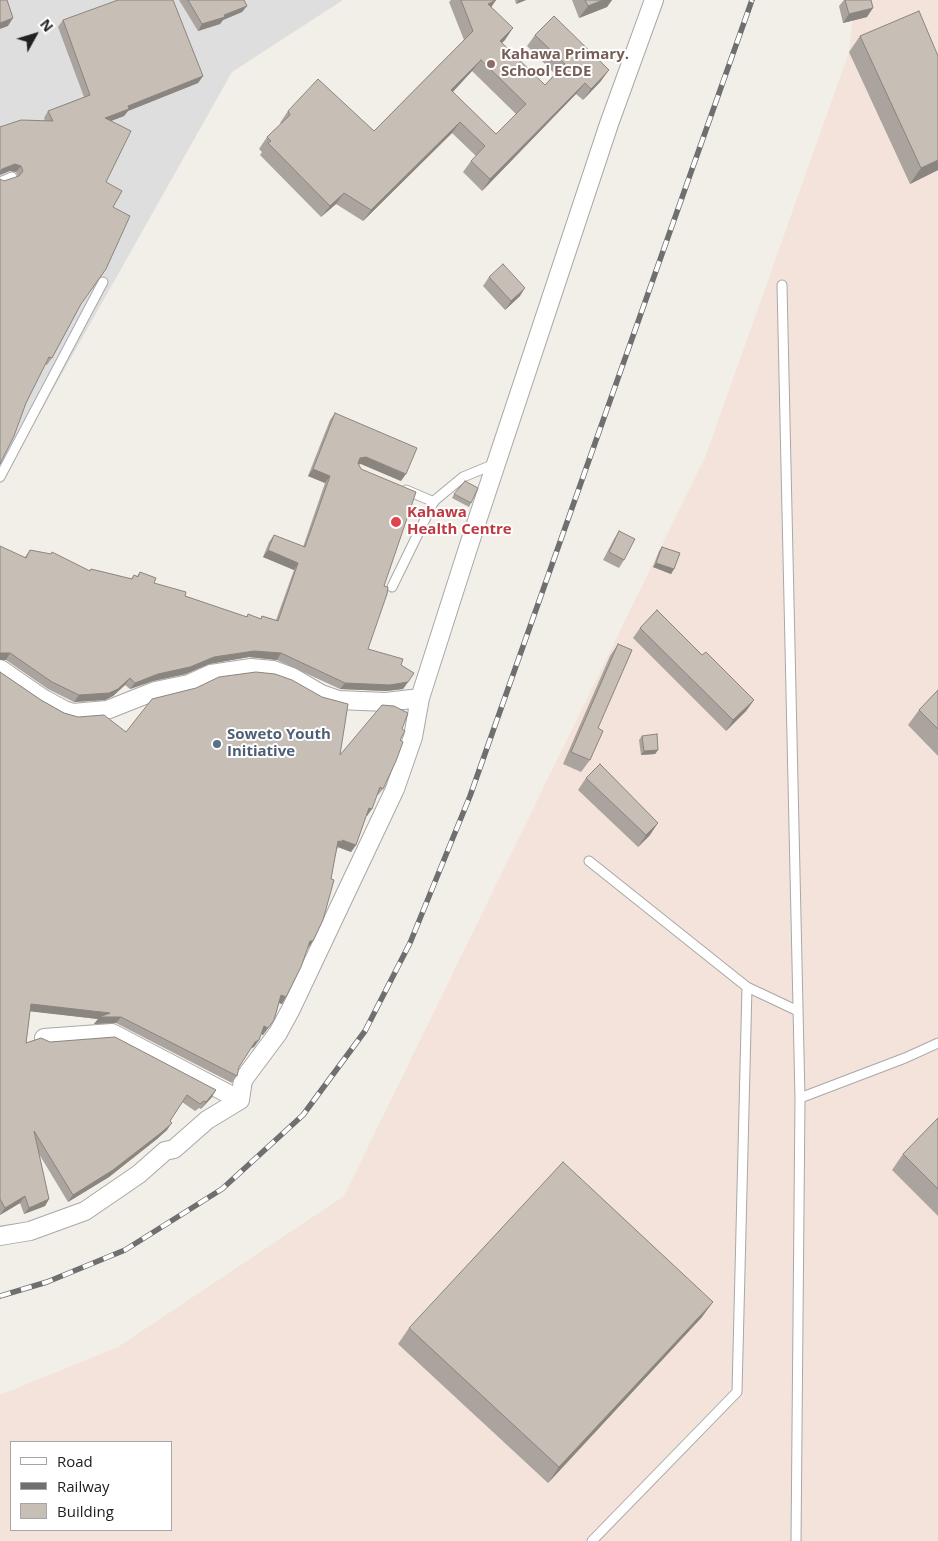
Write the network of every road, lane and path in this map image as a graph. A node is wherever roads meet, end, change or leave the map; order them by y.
1 (654, 0) edge
2 (12, 178) edge
3 (0, 182) edge
4 (103, 282) edge
5 (782, 285) dead end
6 (497, 462) junction
7 (0, 477) edge
8 (401, 488) edge
9 (434, 502) junction
10 (392, 588) dead end
11 (0, 669) edge
12 (420, 698) junction
13 (589, 861) dead end
14 (747, 987) junction
15 (798, 1012) junction
16 (44, 1038) edge
17 (938, 1043) edge
18 (800, 1098) junction
19 (240, 1100) junction
20 (0, 1236) edge
21 (592, 1541) edge
22 (796, 1541) edge

1 - 6 street
2 - 3 lane
4 - 7 lane
5 - 15 lane
6 - 9 lane
6 - 12 street
8 - 9 lane
9 - 10 lane
11 - 12 street
12 - 19 street
13 - 14 lane
14 - 15 lane
14 - 21 lane
15 - 18 lane
16 - 19 street
17 - 18 lane
18 - 22 lane
19 - 20 street

